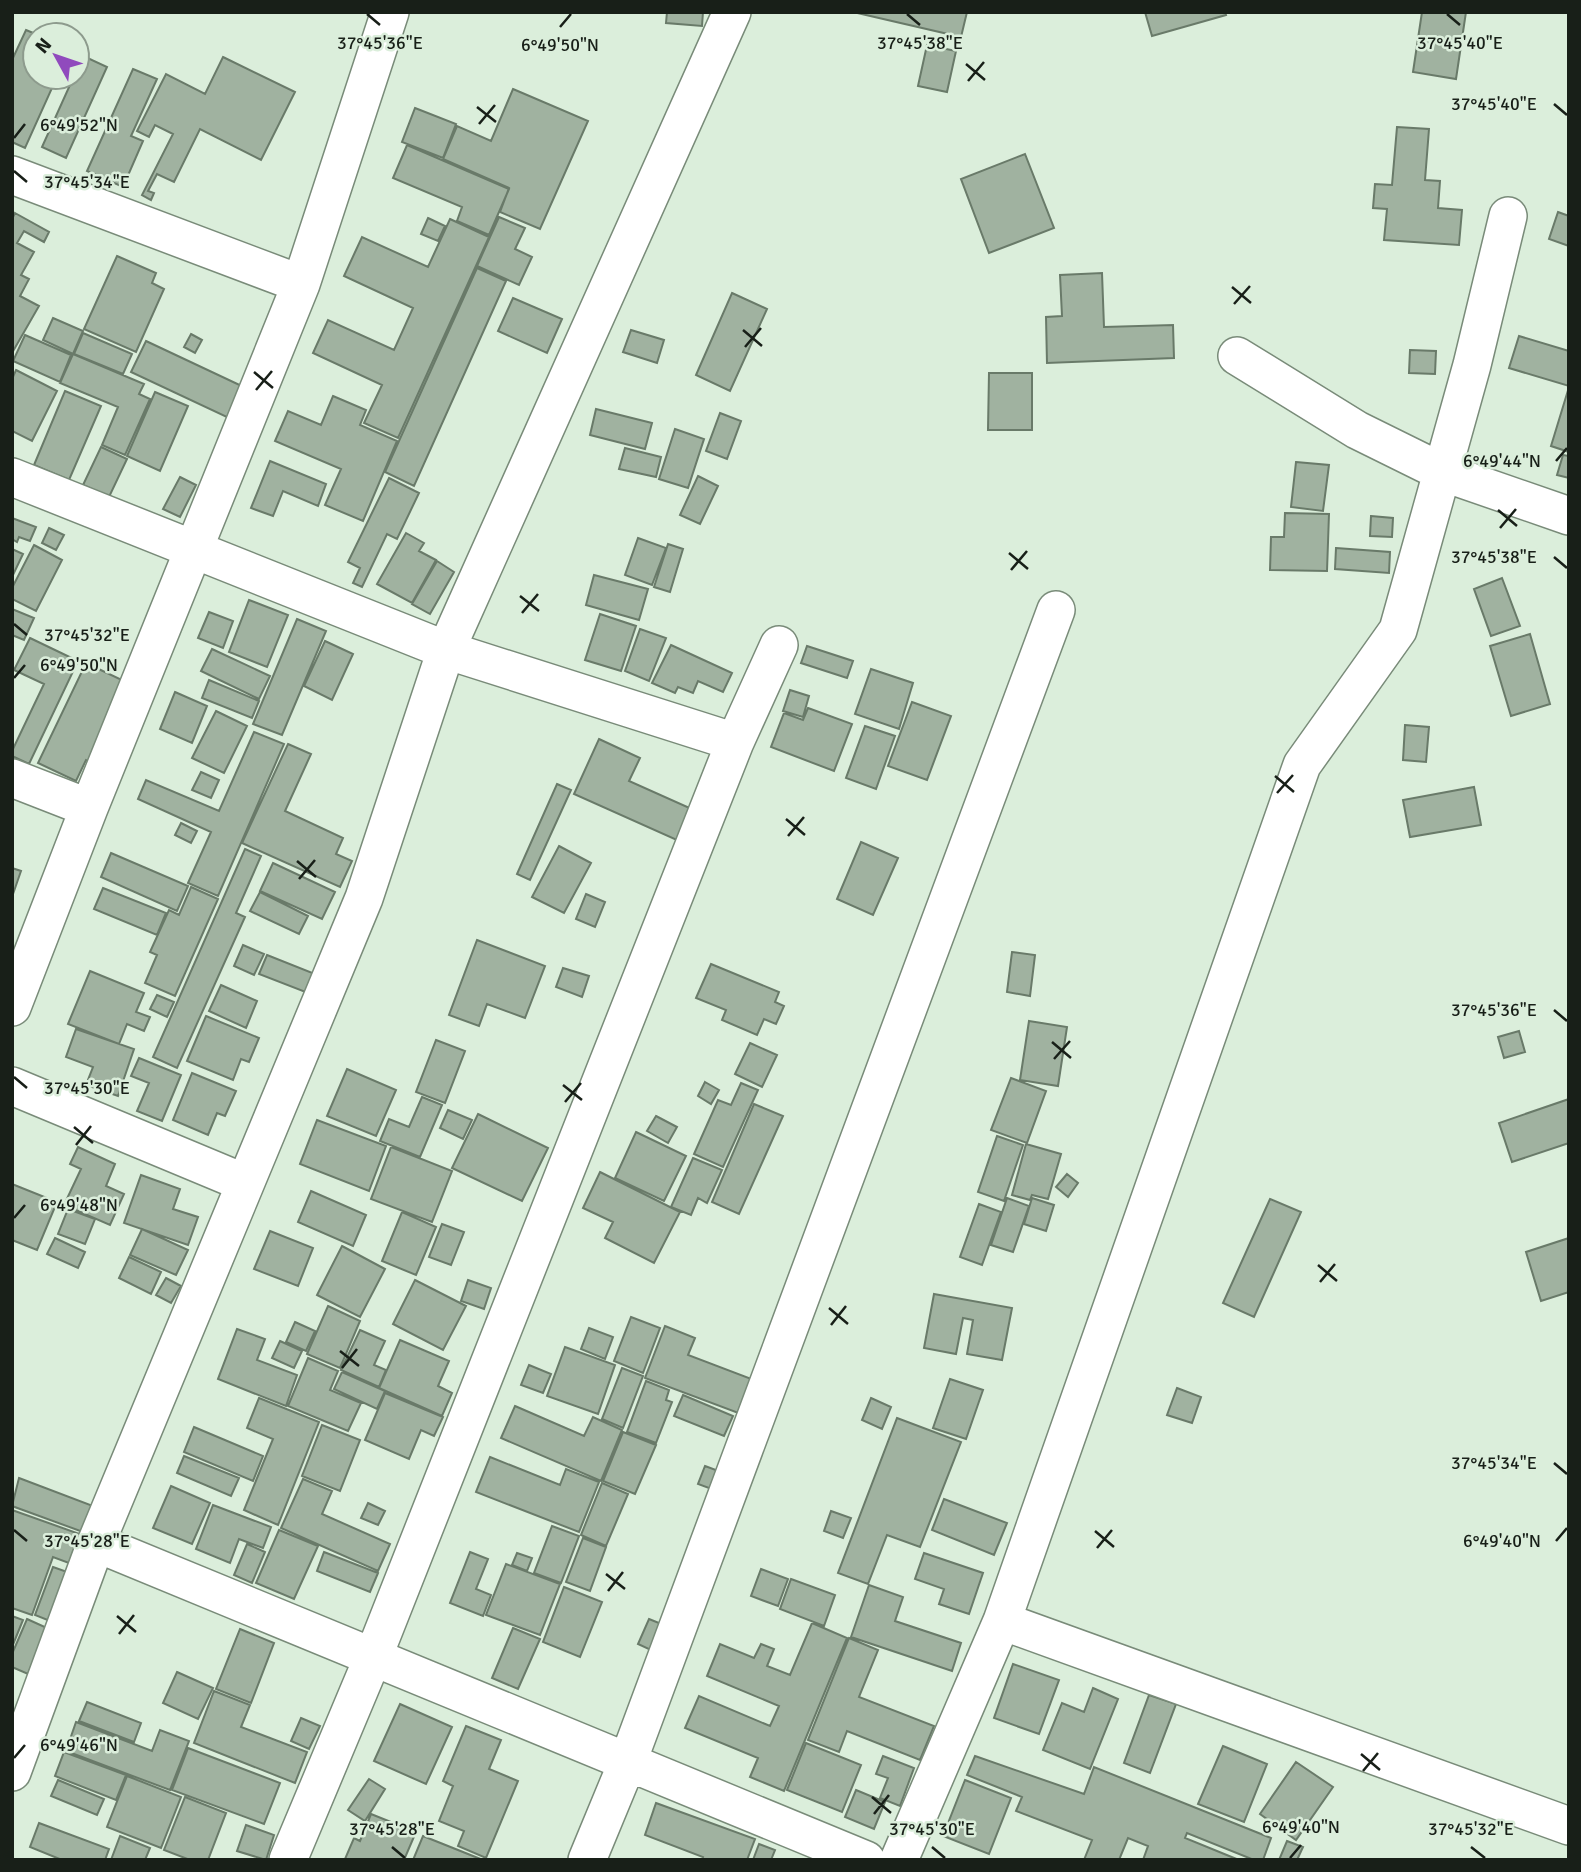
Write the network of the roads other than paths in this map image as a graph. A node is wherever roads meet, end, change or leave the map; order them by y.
1 (390, 12) edge
2 (732, 12) edge
3 (12, 175) edge
4 (1508, 216) dead end
5 (300, 284) junction
6 (1237, 356) dead end
7 (1442, 472) junction
8 (12, 477) edge
9 (1569, 516) edge
10 (194, 551) junction
11 (1056, 610) dead end
12 (779, 645) dead end
13 (446, 650) junction
14 (735, 742) junction
15 (12, 778) edge
16 (89, 808) junction
17 (12, 1007) edge
18 (12, 1086) edge
19 (245, 1183) junction
20 (96, 1543) junction
21 (1002, 1621) junction
22 (374, 1655) junction
23 (26, 1693) edge
24 (628, 1760) junction
25 (12, 1772) edge
26 (1569, 1826) edge
27 (288, 1860) edge
28 (587, 1860) edge
29 (866, 1860) edge
30 (899, 1860) edge

1 - 5 street
2 - 13 street
3 - 5 street
4 - 7 street
5 - 10 street
6 - 7 street
7 - 9 street
7 - 21 street
8 - 10 street
10 - 13 street
10 - 16 street
11 - 24 street
12 - 14 street
13 - 14 street
13 - 19 street
14 - 22 street
15 - 16 street
16 - 17 street
18 - 19 street
19 - 20 street
20 - 22 street
20 - 23 street
21 - 26 street
21 - 30 street
22 - 24 street
22 - 27 street
23 - 25 street
24 - 28 street
24 - 29 street

